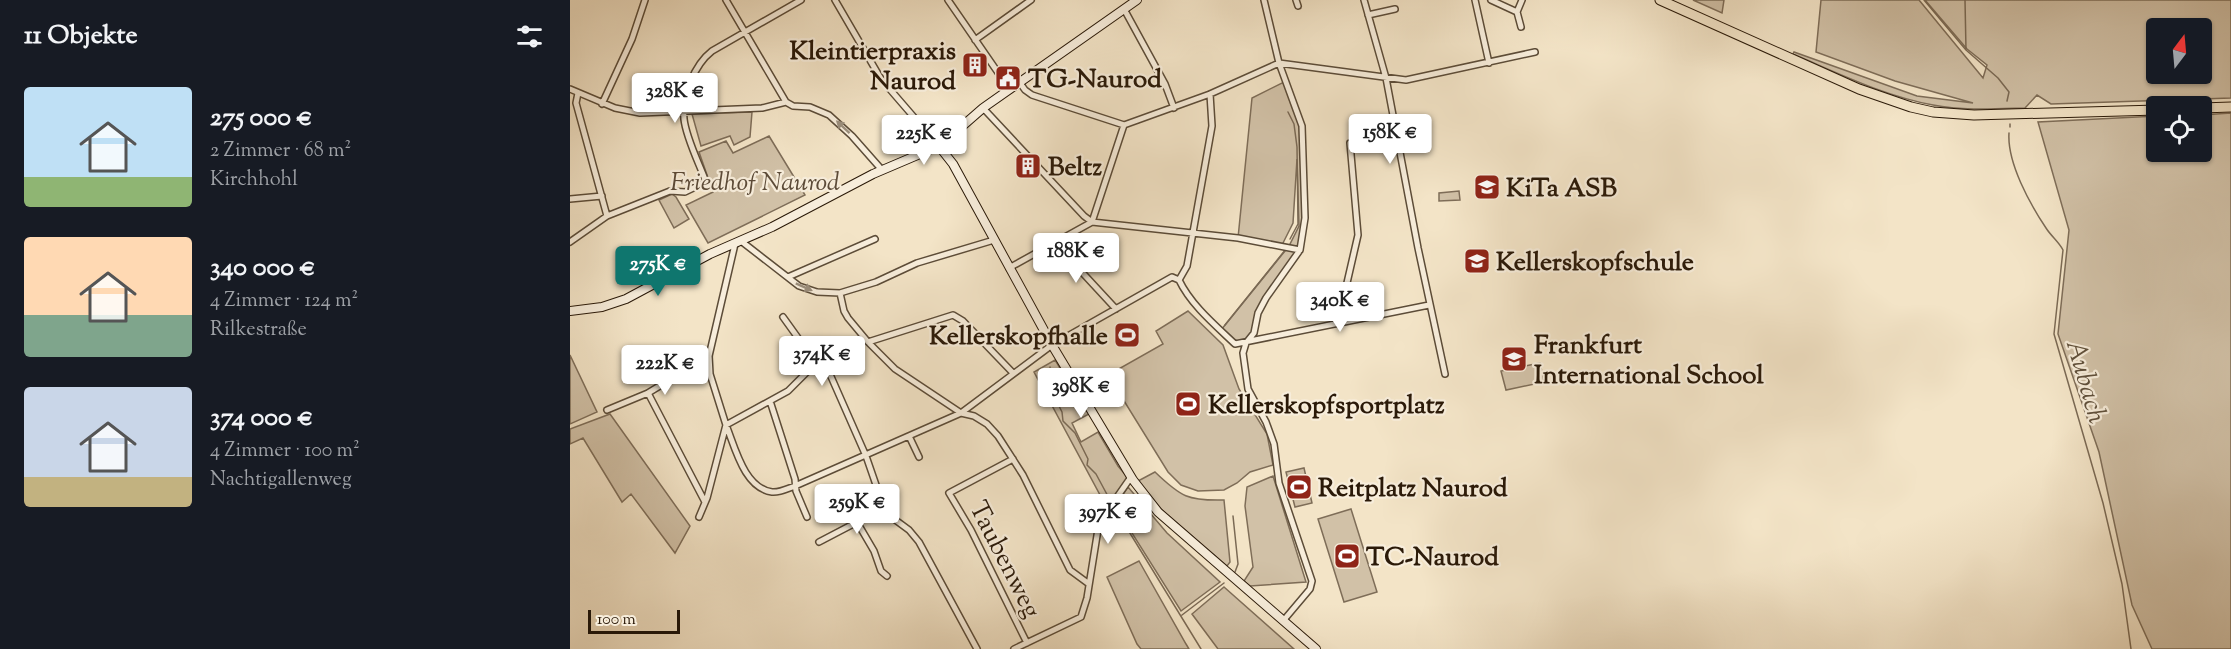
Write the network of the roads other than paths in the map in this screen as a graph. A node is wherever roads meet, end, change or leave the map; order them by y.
1 (645, 0) edge
2 (726, 0) edge
3 (801, 0) edge
4 (835, 0) edge
5 (948, 0) edge
6 (1031, 0) edge
7 (1137, 0) edge
8 (1264, 0) edge
9 (1364, 0) edge
10 (1475, 0) edge
11 (1491, 0) edge
12 (1522, 0) edge
13 (1660, 0) edge
14 (1125, 9) junction
15 (1395, 9) dead end
16 (1517, 12) junction
17 (1368, 15) junction
18 (1521, 27) dead end
19 (745, 31) junction
20 (975, 40) junction
21 (1535, 52) dead end
22 (1279, 63) junction
23 (1489, 63) junction
24 (1386, 78) junction
25 (1020, 83) junction
26 (570, 89) edge
27 (1010, 90) junction
28 (578, 93) junction
29 (1210, 94) junction
30 (786, 102) junction
31 (602, 104) junction
32 (2231, 107) edge
33 (983, 108) junction
34 (1174, 108) junction
35 (2212, 108) edge
36 (2146, 110) edge
37 (684, 112) junction
38 (1124, 125) junction
39 (1397, 138) junction
40 (938, 145) junction
41 (882, 170) junction
42 (602, 196) junction
43 (570, 199) edge
44 (607, 216) junction
45 (1092, 222) junction
46 (1193, 234) junction
47 (875, 240) dead end
48 (994, 240) junction
49 (570, 242) edge
50 (738, 242) junction
51 (1054, 243) junction
52 (1300, 250) junction
53 (1009, 268) junction
54 (788, 278) junction
55 (1179, 280) junction
56 (840, 293) junction
57 (1429, 305) junction
58 (1116, 309) junction
59 (570, 311) edge
60 (783, 317) dead end
61 (1338, 322) junction
62 (868, 342) junction
63 (1246, 343) junction
64 (1052, 345) junction
65 (709, 356) junction
66 (816, 363) junction
67 (1013, 373) junction
68 (1445, 374) dead end
69 (648, 393) junction
70 (770, 401) junction
71 (607, 410) dead end
72 (961, 413) junction
73 (726, 425) junction
74 (909, 436) junction
75 (866, 456) junction
76 (919, 457) dead end
77 (1013, 459) junction
78 (1131, 477) junction
79 (795, 486) junction
80 (705, 502) junction
81 (884, 508) junction
82 (807, 517) dead end
83 (699, 518) dead end
84 (857, 522) junction
85 (819, 542) dead end
86 (887, 576) dead end
87 (1089, 584) junction
88 (1283, 621) junction
89 (1027, 643) junction
90 (977, 649) edge
91 (1014, 649) edge
92 (1316, 649) edge

1 - 31 street
2 - 19 street
3 - 19 street
4 - 40 street
5 - 20 street
6 - 20 street
7 - 14 street
8 - 22 street
9 - 17 street
10 - 23 street
11 - 16 street
12 - 16 street
13 - 36 main road
14 - 25 street
14 - 34 street
15 - 17 street
16 - 18 street
17 - 24 street
19 - 30 street
19 - 37 street
20 - 27 street
21 - 23 street
22 - 24 street
22 - 29 street
22 - 52 street
23 - 24 street
24 - 39 street
25 - 27 street
25 - 38 street
26 - 28 street
27 - 33 street
28 - 31 street
28 - 42 street
29 - 34 street
29 - 46 street
30 - 37 street
41 -> 30 street
31 - 37 street
32 - 35 main road
33 - 40 street
33 - 45 street
34 - 38 street
37 - 44 street
38 - 45 street
39 - 57 street
39 - 61 street
40 - 41 street
40 - 48 street
41 - 50 street
42 - 43 street
42 - 44 street
44 - 49 street
45 - 46 street
45 - 51 street
46 - 52 street
46 - 55 street
47 - 54 street
48 - 53 street
48 - 56 street
50 - 54 street
50 - 59 street
50 - 65 street
51 - 53 street
51 - 58 street
52 - 63 street
53 - 64 street
54 -> 56 street
55 - 58 street
55 - 63 street
56 - 62 street
57 - 61 street
57 - 68 street
58 - 64 street
60 - 66 street
61 - 63 street
62 - 67 street
62 - 72 street
63 - 88 street
64 - 67 street
64 - 78 street
65 - 69 street
65 - 73 street
66 - 70 street
66 - 75 street
67 - 72 street
69 - 71 street
69 - 80 street
70 - 73 street
70 - 79 street
72 - 74 street
72 - 77 street
73 - 79 street
73 - 80 street
74 - 75 street
74 - 76 street
75 - 79 street
75 - 81 street
77 - 87 street
77 - 89 street, Taubenweg
78 - 87 street
78 - 88 street
79 - 82 street
80 - 83 street
81 - 84 street
81 - 90 street
84 - 85 street
84 - 86 street
87 - 89 street
88 - 92 street
89 - 91 street

